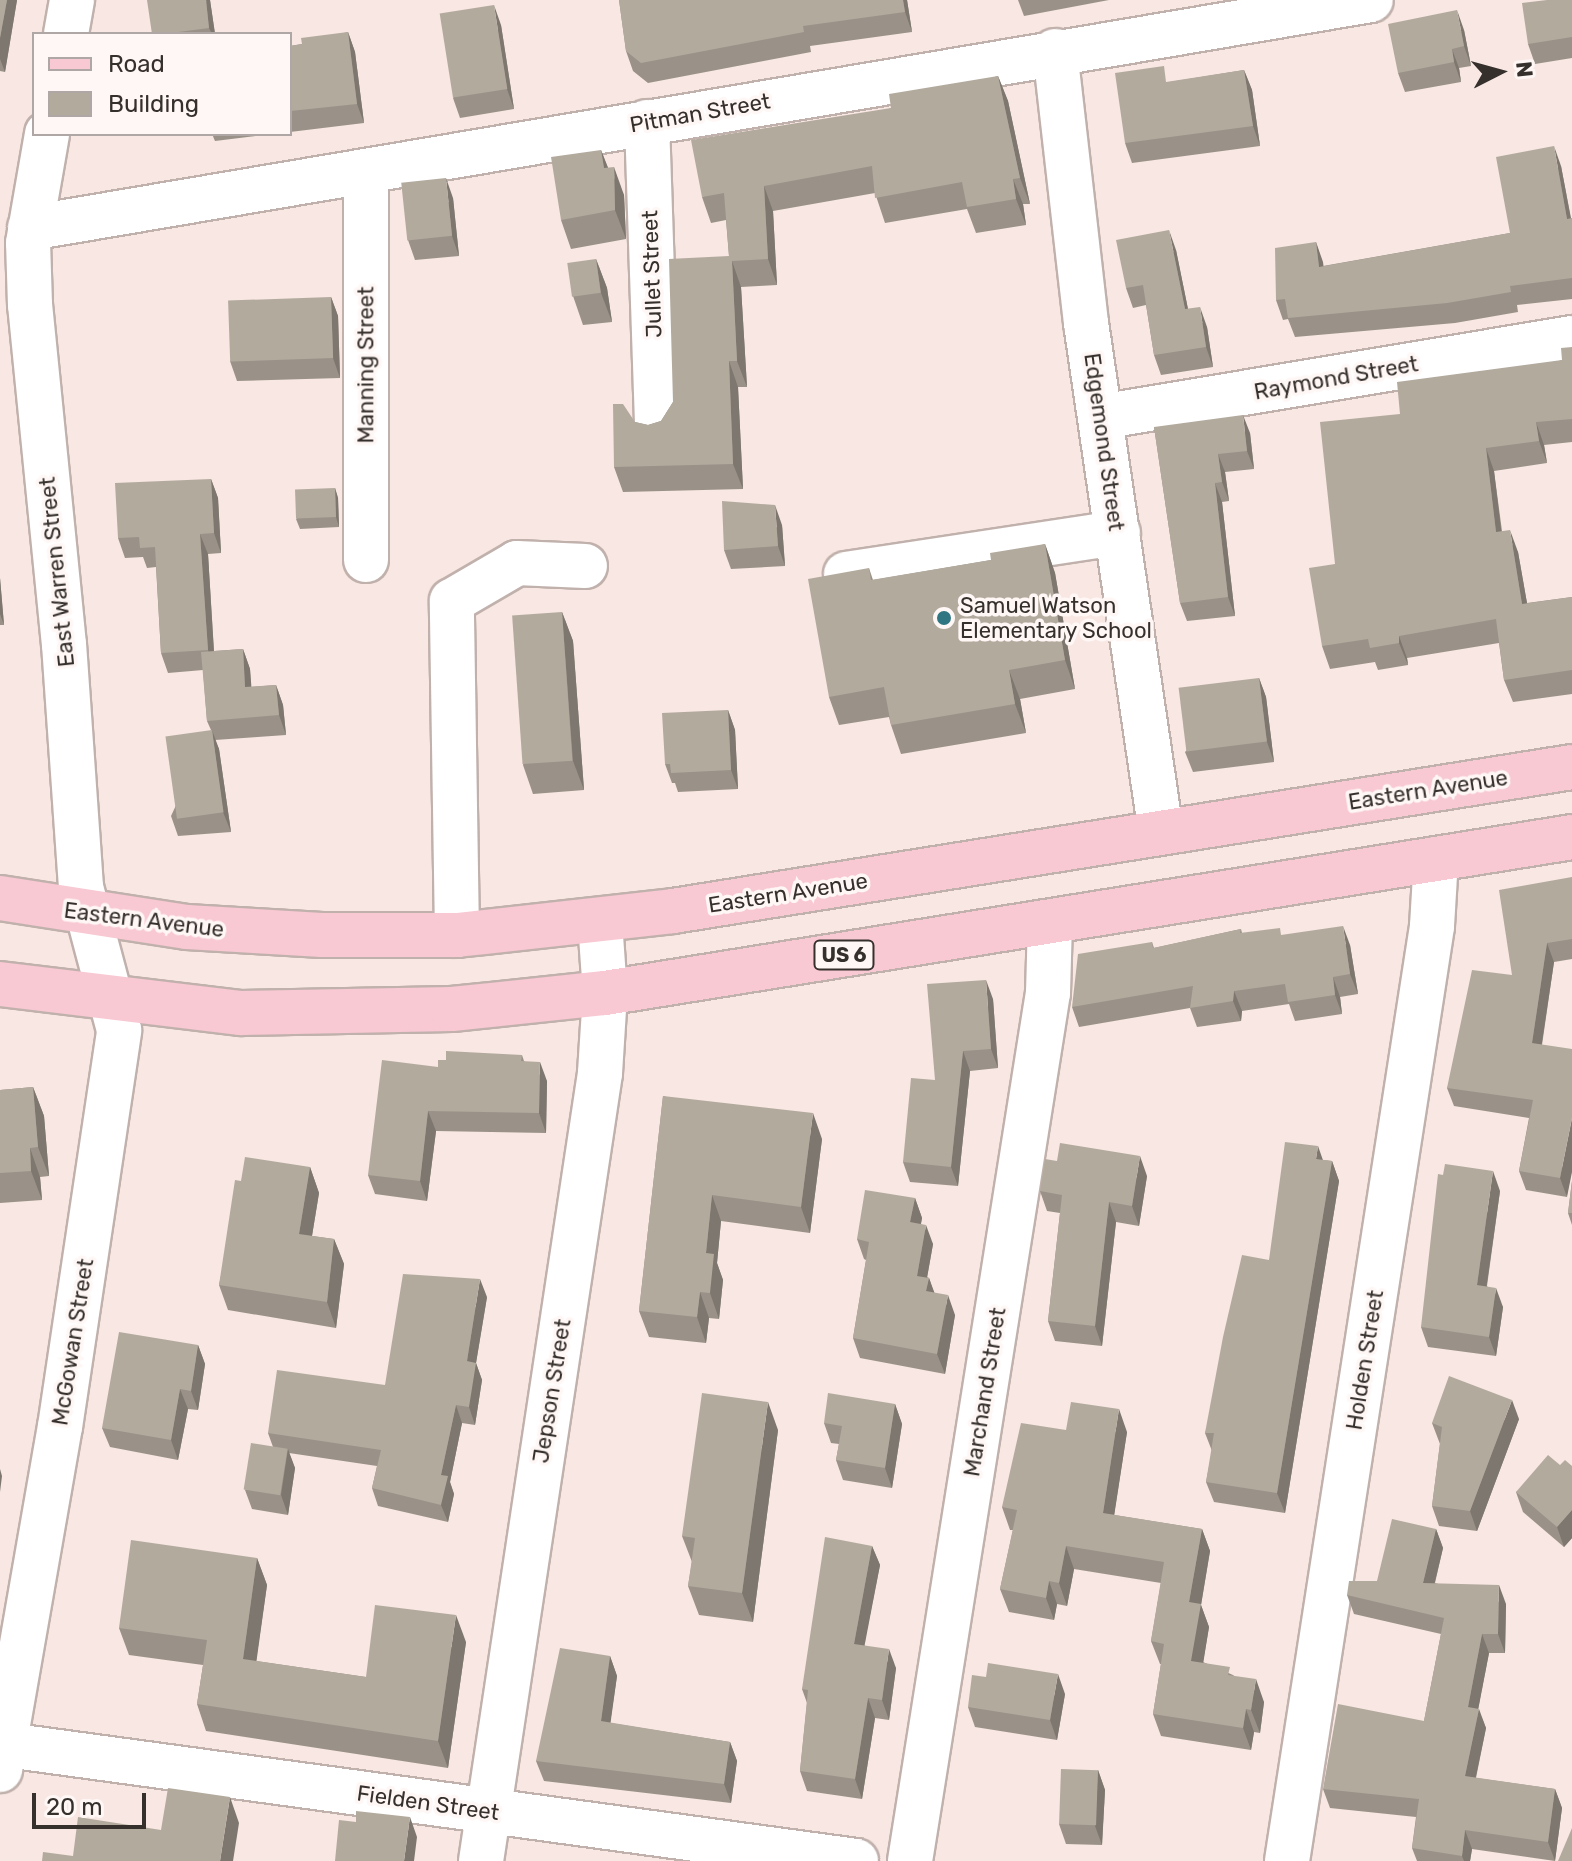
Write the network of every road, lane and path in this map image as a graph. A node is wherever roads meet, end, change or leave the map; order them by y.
1 (72, 0) edge
2 (1371, 0) edge
3 (66, 32) edge
4 (1055, 51) junction
5 (647, 122) junction
6 (47, 136) edge
7 (366, 171) junction
8 (30, 228) junction
9 (1572, 338) edge
10 (1100, 417) junction
11 (657, 426) edge
12 (1118, 533) junction
13 (366, 560) dead end
14 (585, 566) dead end
15 (846, 574) edge
16 (1572, 767) edge
17 (1161, 833) junction
18 (1572, 837) edge
19 (1436, 859) junction
20 (0, 898) edge
21 (89, 915) junction
22 (600, 921) junction
23 (1050, 922) junction
24 (457, 935) junction
25 (0, 984) edge
26 (605, 993) junction
27 (111, 999) junction
28 (1, 1753) edge
29 (488, 1811) junction
30 (481, 1861) edge
31 (856, 1861) edge
32 (910, 1861) edge
33 (1287, 1861) edge

1 - 3 street
2 - 4 street, Pitman Street
4 - 5 street, Pitman Street
4 - 10 street, Edgemond Street
5 - 7 street, Pitman Street
5 - 11 street, Jullet Street
6 - 8 street, East Warren Street
7 - 8 street, Pitman Street
7 - 13 street, Manning Street
8 - 21 street, East Warren Street
9 - 10 street, Raymond Street
10 - 12 street, Edgemond Street
12 - 15 street
12 - 17 street, Edgemond Street
14 - 24 street
16 - 17 main road, Eastern Avenue
17 - 22 main road, Eastern Avenue
18 - 19 main road, US 6
19 - 23 main road, US 6
19 - 33 street, Holden Street
20 - 21 main road, Eastern Avenue
21 - 24 main road, Eastern Avenue
21 - 27 street, McGowan Street
22 - 24 main road, Eastern Avenue
22 - 26 street, Jepson Street
23 - 26 main road, US 6
23 - 32 street, Marchand Street
25 - 27 main road, US 6
26 - 27 main road, US 6
26 - 29 street, Jepson Street
27 - 28 street, McGowan Street
28 - 29 street, Fielden Street
29 - 30 street, Jepson Street
29 - 31 street, Fielden Street

